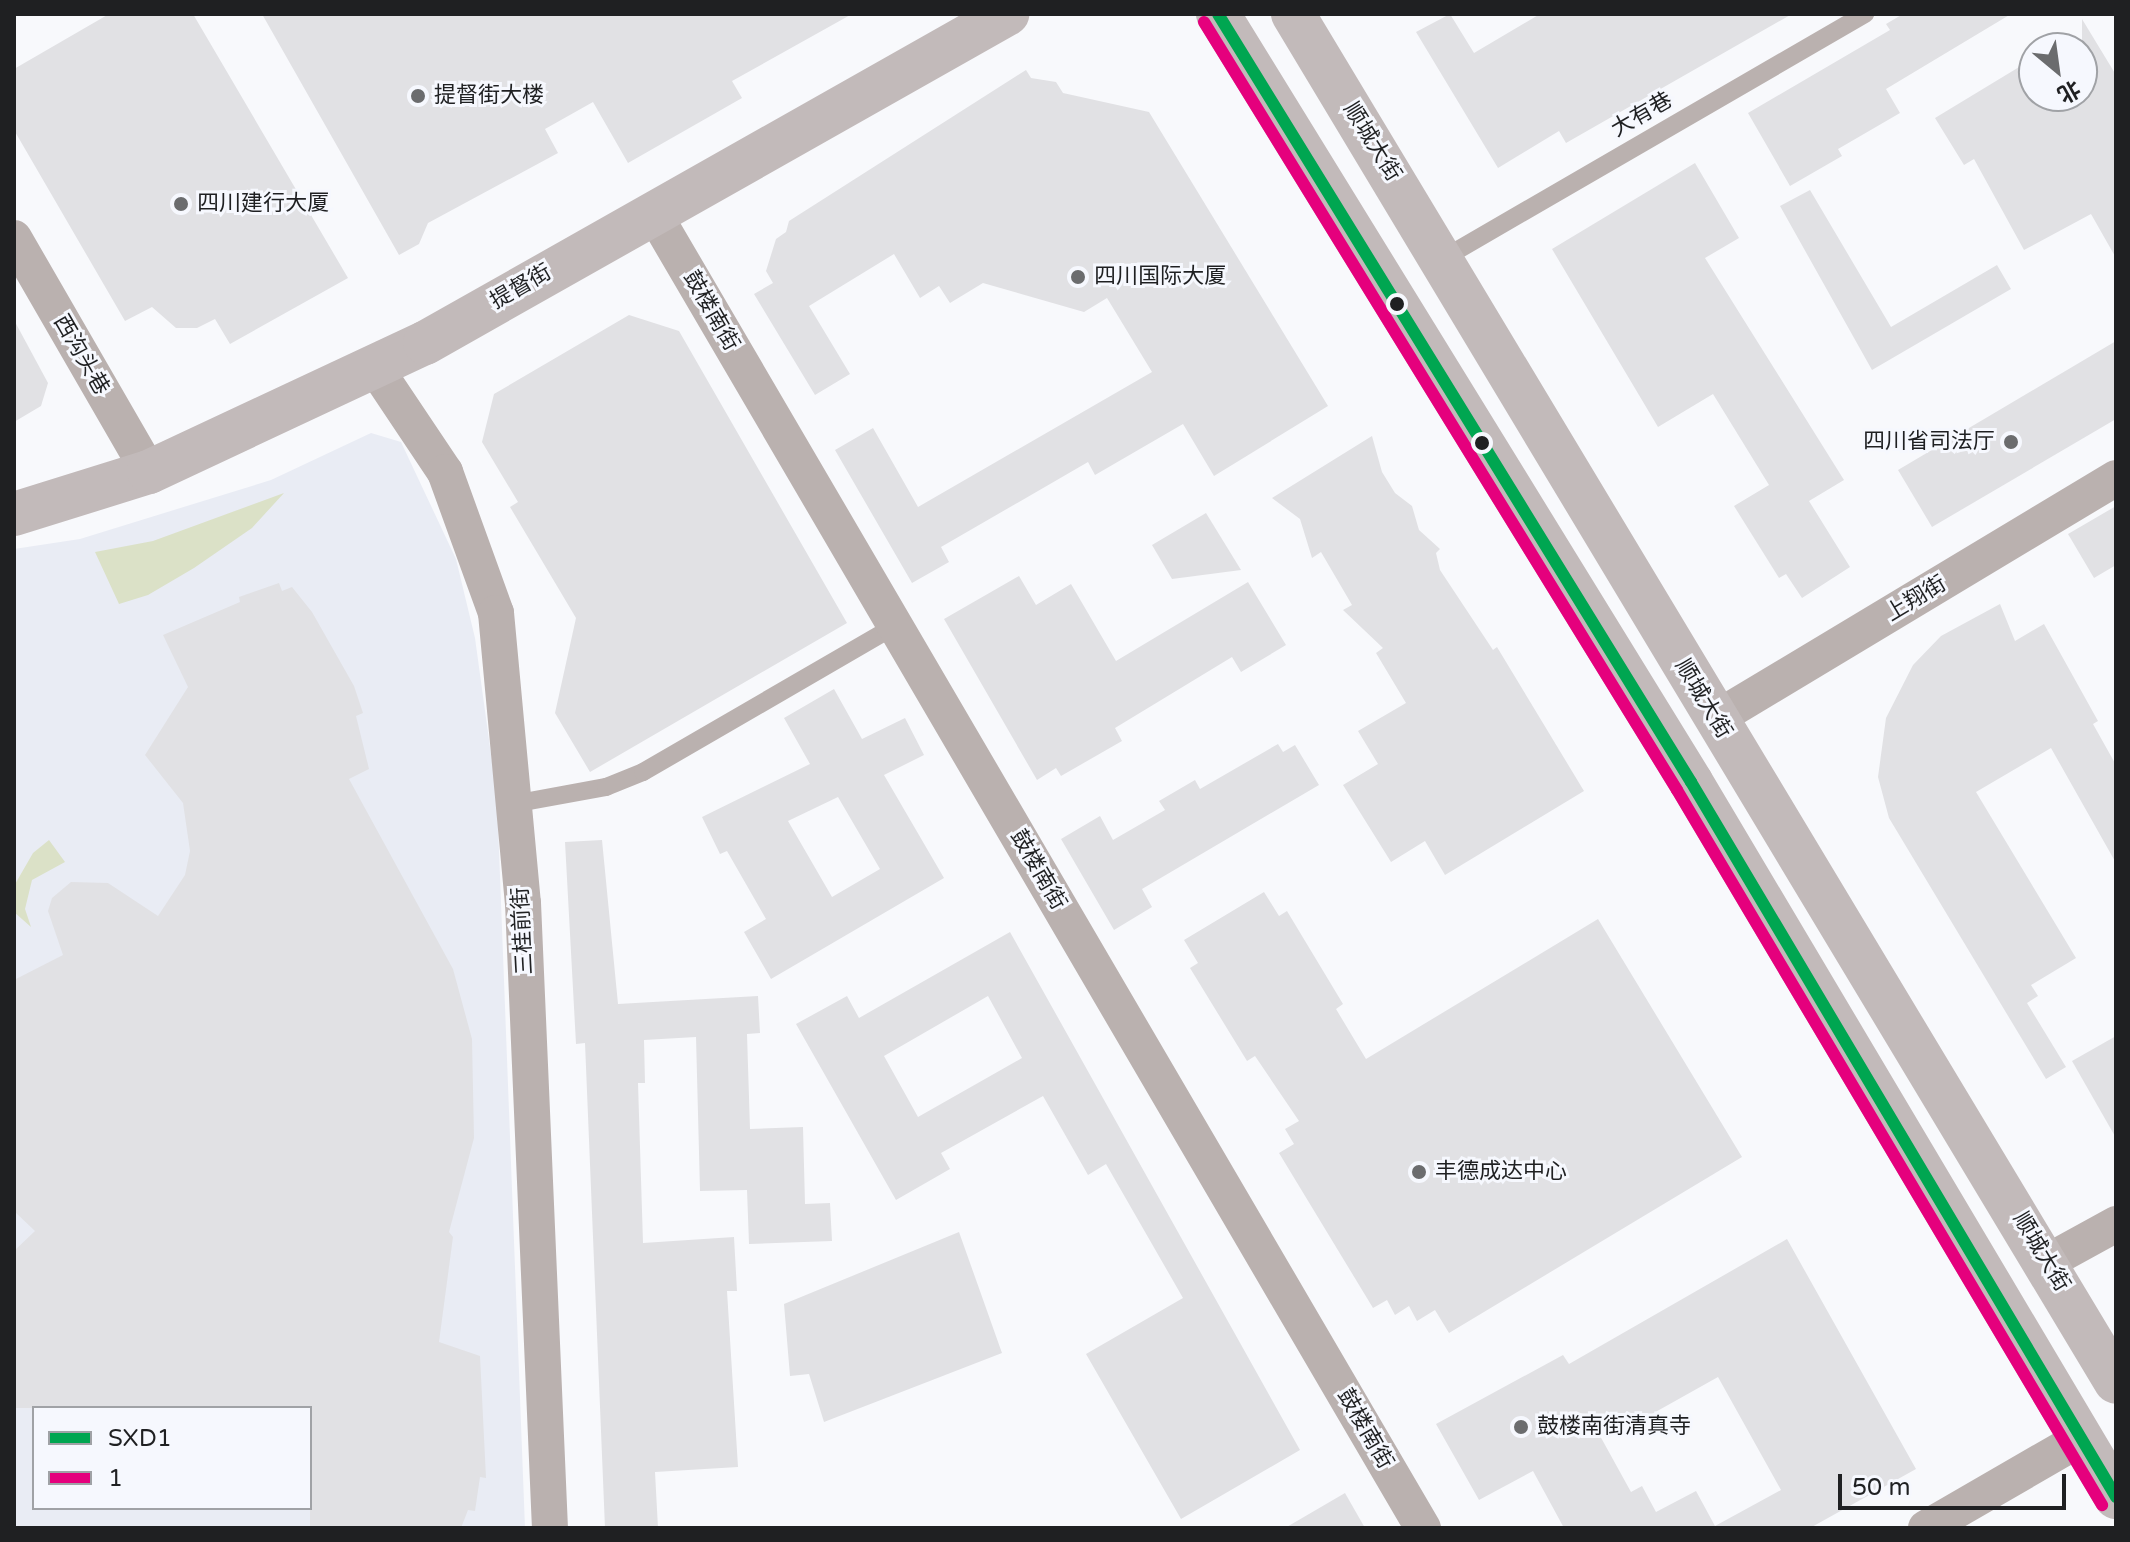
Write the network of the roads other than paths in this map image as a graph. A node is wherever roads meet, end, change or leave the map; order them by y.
1 (1007, 14) edge
2 (1218, 14) edge
3 (1293, 14) edge
4 (1865, 14) edge
5 (653, 212) junction
6 (14, 238) edge
7 (1444, 258) junction
8 (374, 366) junction
9 (149, 472) junction
10 (2116, 478) edge
11 (14, 514) edge
12 (895, 626) junction
13 (1715, 719) junction
14 (513, 804) junction
15 (2116, 1224) edge
16 (2047, 1262) junction
17 (2116, 1382) edge
18 (2082, 1438) junction
19 (2116, 1497) edge
20 (550, 1528) edge
21 (1423, 1528) edge
22 (1926, 1528) edge

1 - 5 main road, 提督街
2 - 18 main road
3 - 7 main road, 顺城大街
4 - 7 lane, 大有巷
5 - 8 main road, 提督街
5 - 12 street, 鼓楼南街
6 - 9 street, 西沟头巷
7 - 13 main road, 顺城大街
8 - 9 main road, 提督街
8 - 14 street, 三桂前街
9 - 11 main road, 提督街
10 - 13 street, 上翔街
12 - 14 lane
12 - 21 street, 鼓楼南街
13 - 16 main road, 顺城大街
14 - 20 street, 三桂前街
15 - 16 street
16 - 17 main road, 顺城大街
18 - 19 main road
18 - 22 street

